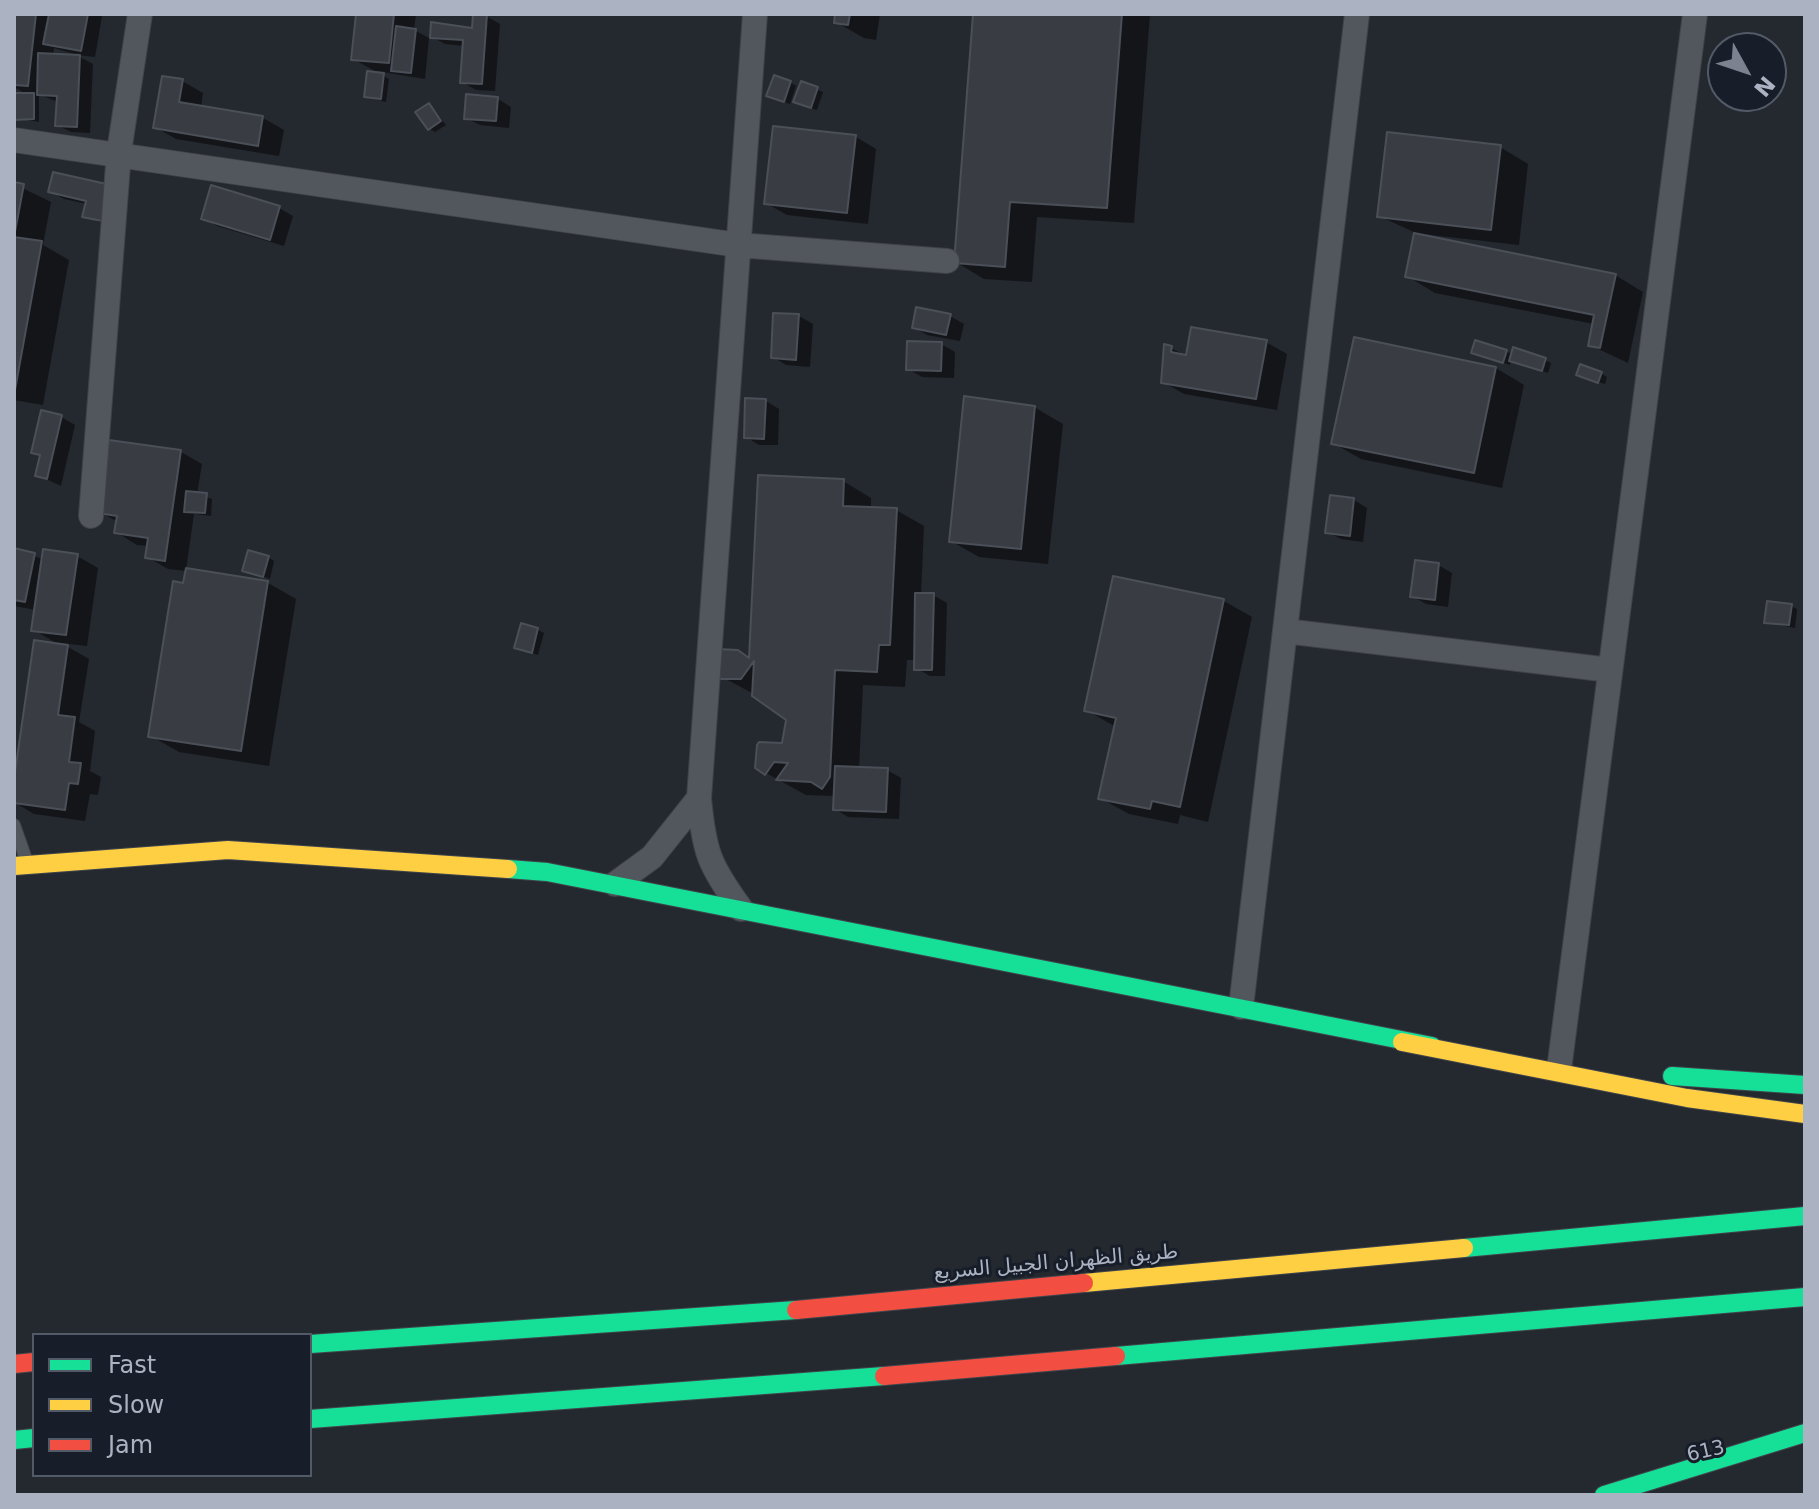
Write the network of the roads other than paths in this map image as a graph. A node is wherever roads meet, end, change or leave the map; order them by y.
1 (140, 14) edge
2 (755, 14) edge
3 (1357, 14) edge
4 (1695, 14) edge
5 (14, 140) edge
6 (119, 152) junction
7 (738, 245) junction
8 (947, 261) dead end
9 (91, 516) dead end
10 (1285, 631) junction
11 (1610, 670) junction
12 (699, 798) junction
13 (14, 825) edge
14 (21, 866) edge
15 (615, 884) junction
16 (741, 909) junction
17 (1241, 1007) junction
18 (1402, 1042) junction
19 (1560, 1062) junction
20 (1805, 1085) edge
21 (1805, 1114) edge
22 (1805, 1216) edge
23 (1805, 1297) edge
24 (312, 1344) edge
25 (312, 1419) edge
26 (1805, 1433) edge
27 (1805, 1452) edge
28 (1604, 1495) edge
29 (1617, 1495) edge

1 - 6 street
2 - 7 street
3 - 10 street
4 - 11 street
5 - 6 street
6 - 7 street
6 - 9 street
7 - 8 street
7 - 12 street
10 - 11 street
10 - 17 street
11 - 19 street
12 - 15 street
12 - 16 street
13 - 14 lane
14 - 15 main road
15 - 16 main road
16 - 17 main road
17 - 18 main road
18 - 19 main road
18 - 21 main road
19 - 20 main road
22 - 24 main road, طريق الظهران الجبيل السريع
23 - 25 main road
26 - 28 main road
27 - 29 main road, 613

